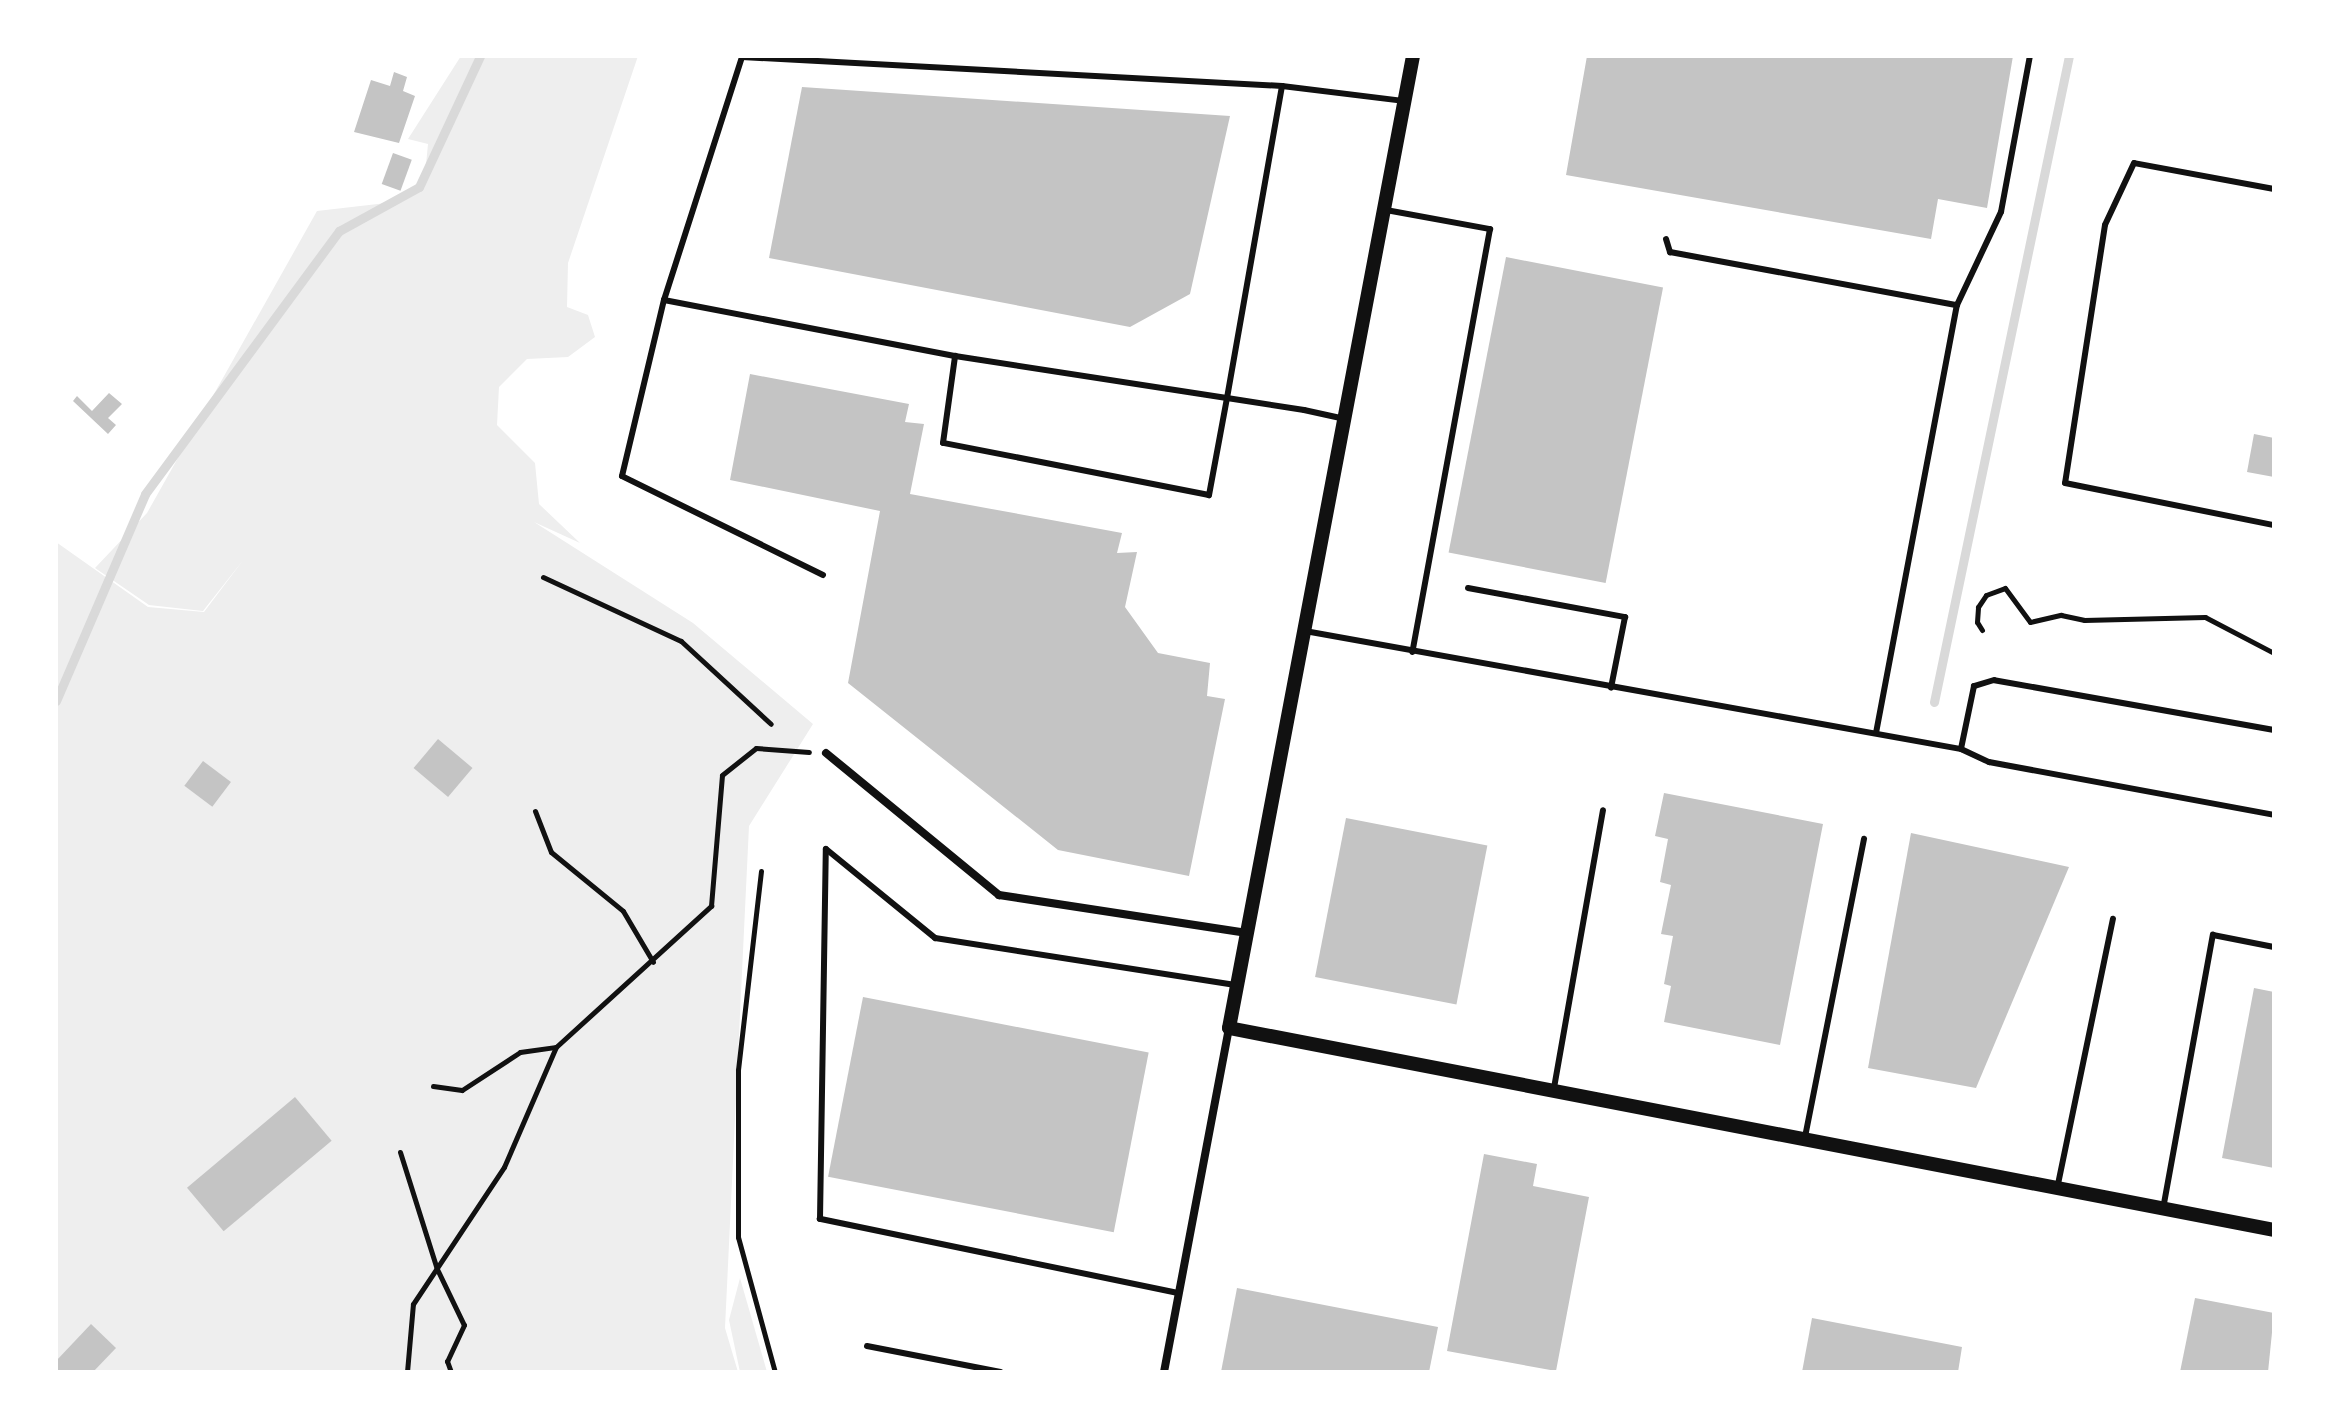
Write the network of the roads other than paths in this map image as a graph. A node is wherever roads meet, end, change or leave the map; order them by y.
1 (1413, 56) edge
2 (2030, 56) edge
3 (1282, 86) junction
4 (1405, 101) junction
5 (2274, 189) edge
6 (1384, 210) junction
7 (1666, 239) dead end
8 (664, 300) junction
9 (1957, 305) junction
10 (955, 356) junction
11 (1227, 398) junction
12 (1345, 419) junction
13 (2274, 525) edge
14 (823, 575) dead end
15 (1468, 588) dead end
16 (1305, 631) junction
17 (1412, 652) junction
18 (1611, 688) junction
19 (2274, 730) edge
20 (1876, 733) junction
21 (1961, 749) junction
22 (826, 753) road end
23 (1603, 810) dead end
24 (2274, 815) edge
25 (1864, 839) dead end
26 (2113, 919) dead end
27 (1248, 933) junction
28 (2274, 947) edge
29 (1238, 986) junction
30 (1229, 1028) junction
31 (1553, 1092) junction
32 (1804, 1141) junction
33 (2057, 1189) junction
34 (2163, 1209) junction
35 (2274, 1230) edge
36 (1178, 1293) junction
37 (867, 1346) dead end
38 (1001, 1372) edge
39 (1164, 1372) edge

1 - 4 street
2 - 9 lane
3 - 4 lane
3 - 8 lane
3 - 11 lane
4 - 6 street
5 - 13 lane
6 - 12 street
6 - 17 lane
7 - 9 lane
8 - 10 lane
8 - 14 lane
9 - 20 lane
10 - 11 lane
10 - 11 lane
11 - 12 lane
12 - 16 street
15 - 18 lane
16 - 17 lane
16 - 27 street
17 - 18 lane
18 - 20 lane
19 - 21 lane
20 - 21 lane
21 - 24 lane
22 - 27 street
23 - 31 lane
25 - 32 lane
26 - 33 lane
27 - 29 street
28 - 34 lane
29 - 30 street
29 - 36 lane
30 - 31 street
30 - 36 street
31 - 32 street
32 - 33 street
33 - 34 street
34 - 35 street
36 - 39 street
37 - 38 lane

